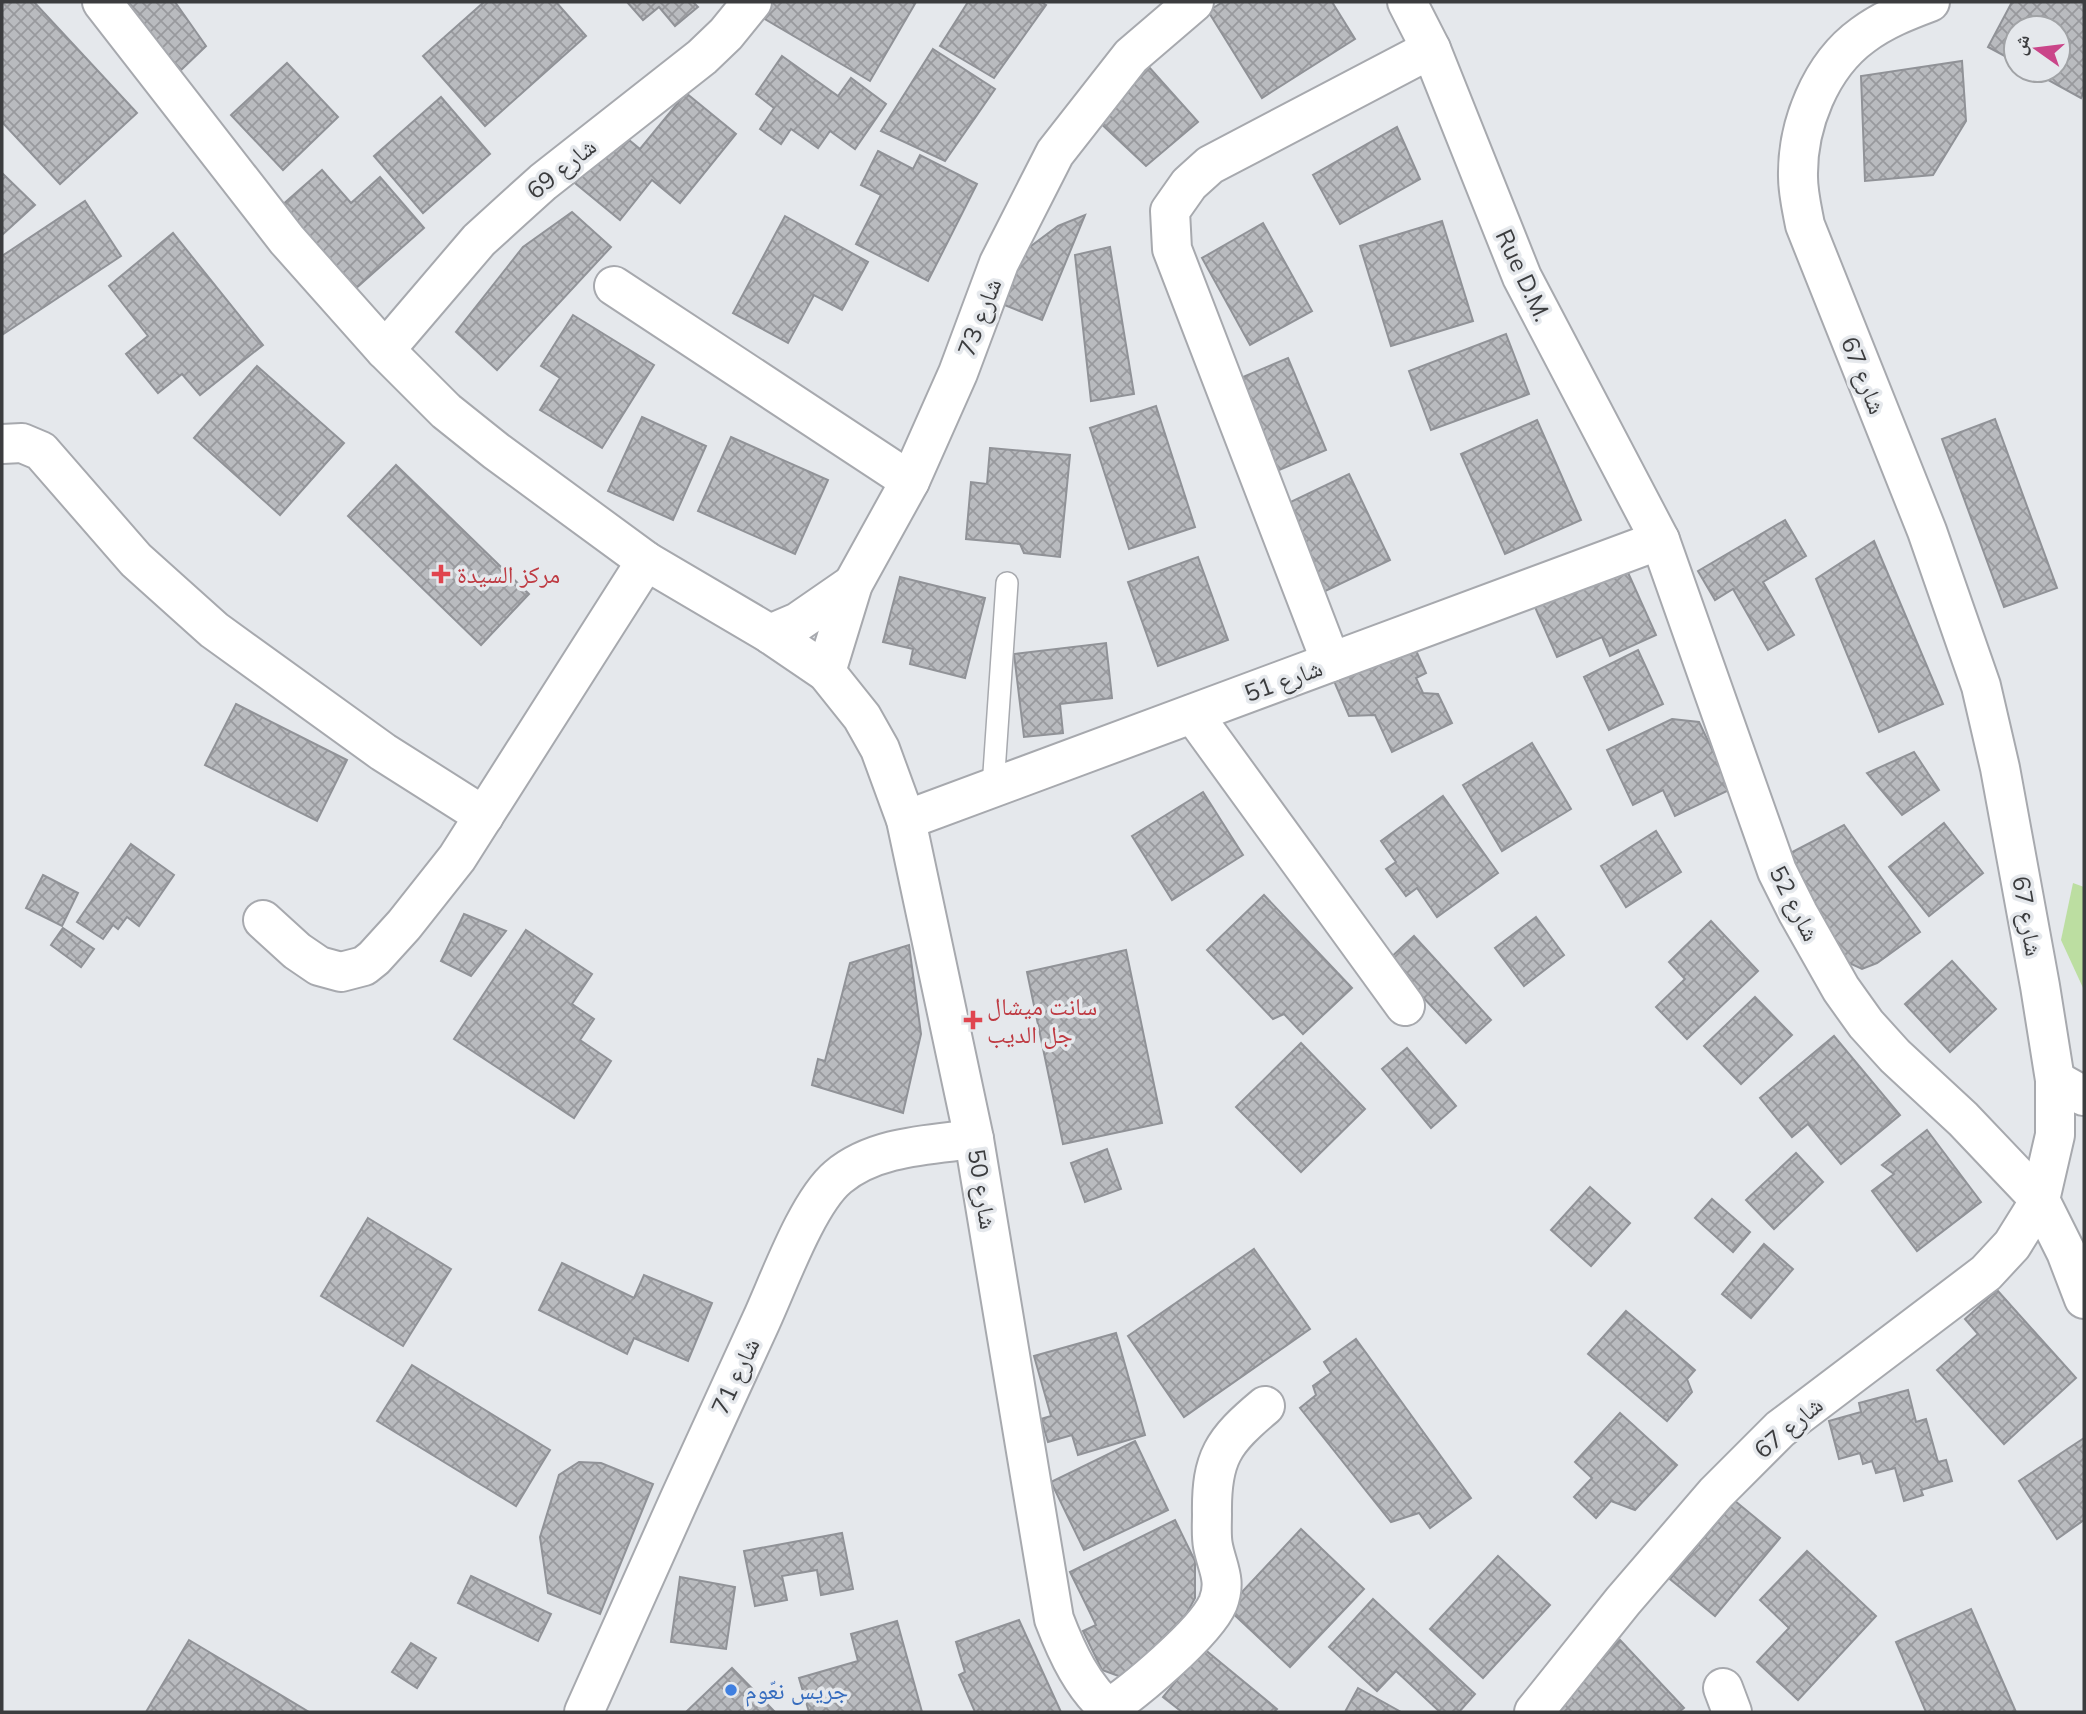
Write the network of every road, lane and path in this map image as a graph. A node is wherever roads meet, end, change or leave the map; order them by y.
1 (103, 2) edge
2 (752, 2) edge
3 (1194, 2) edge
4 (1408, 2) edge
5 (1930, 2) edge
6 (1431, 49) junction
7 (614, 286) dead end
8 (385, 350) junction
9 (2, 443) edge
10 (910, 481) junction
11 (1660, 540) junction
12 (646, 561) junction
13 (1007, 583) dead end
14 (853, 584) junction
15 (770, 634) junction
16 (1331, 663) junction
17 (826, 671) junction
18 (1193, 714) junction
19 (993, 788) junction
20 (484, 816) junction
21 (906, 820) junction
22 (263, 920) dead end
23 (1405, 1006) dead end
24 (2070, 1088) edge
25 (974, 1139) junction
26 (2040, 1200) junction
27 (2084, 1299) edge
28 (1265, 1406) dead end
29 (1108, 1711) edge
30 (584, 1712) edge
31 (1534, 1712) edge

1 - 8 street, شارع 50
2 - 8 street, شارع 69
3 - 10 street, شارع 73
4 - 6 street, Rue D.M.
5 - 24 street, شارع 67
6 - 11 street, Rue D.M.
6 - 16 street
7 - 10 street
8 - 12 street, شارع 50
9 - 20 street
10 - 14 street, شارع 73
11 - 16 street, شارع 51
11 - 26 street, شارع 52
12 - 15 street, شارع 50
12 - 20 street
13 - 19 lane
14 - 15 street
14 - 17 street, شارع 73
15 - 17 street, شارع 50
16 - 18 street, شارع 51
17 - 21 street, شارع 50
18 - 19 street, شارع 51
18 - 23 street
19 - 21 street, شارع 51
20 - 22 street
21 - 25 street, شارع 50
24 - 26 street, شارع 67
25 - 29 street, شارع 50
25 - 30 street, شارع 71
26 - 27 street, شارع 52
26 - 31 street, شارع 67
28 - 29 street

